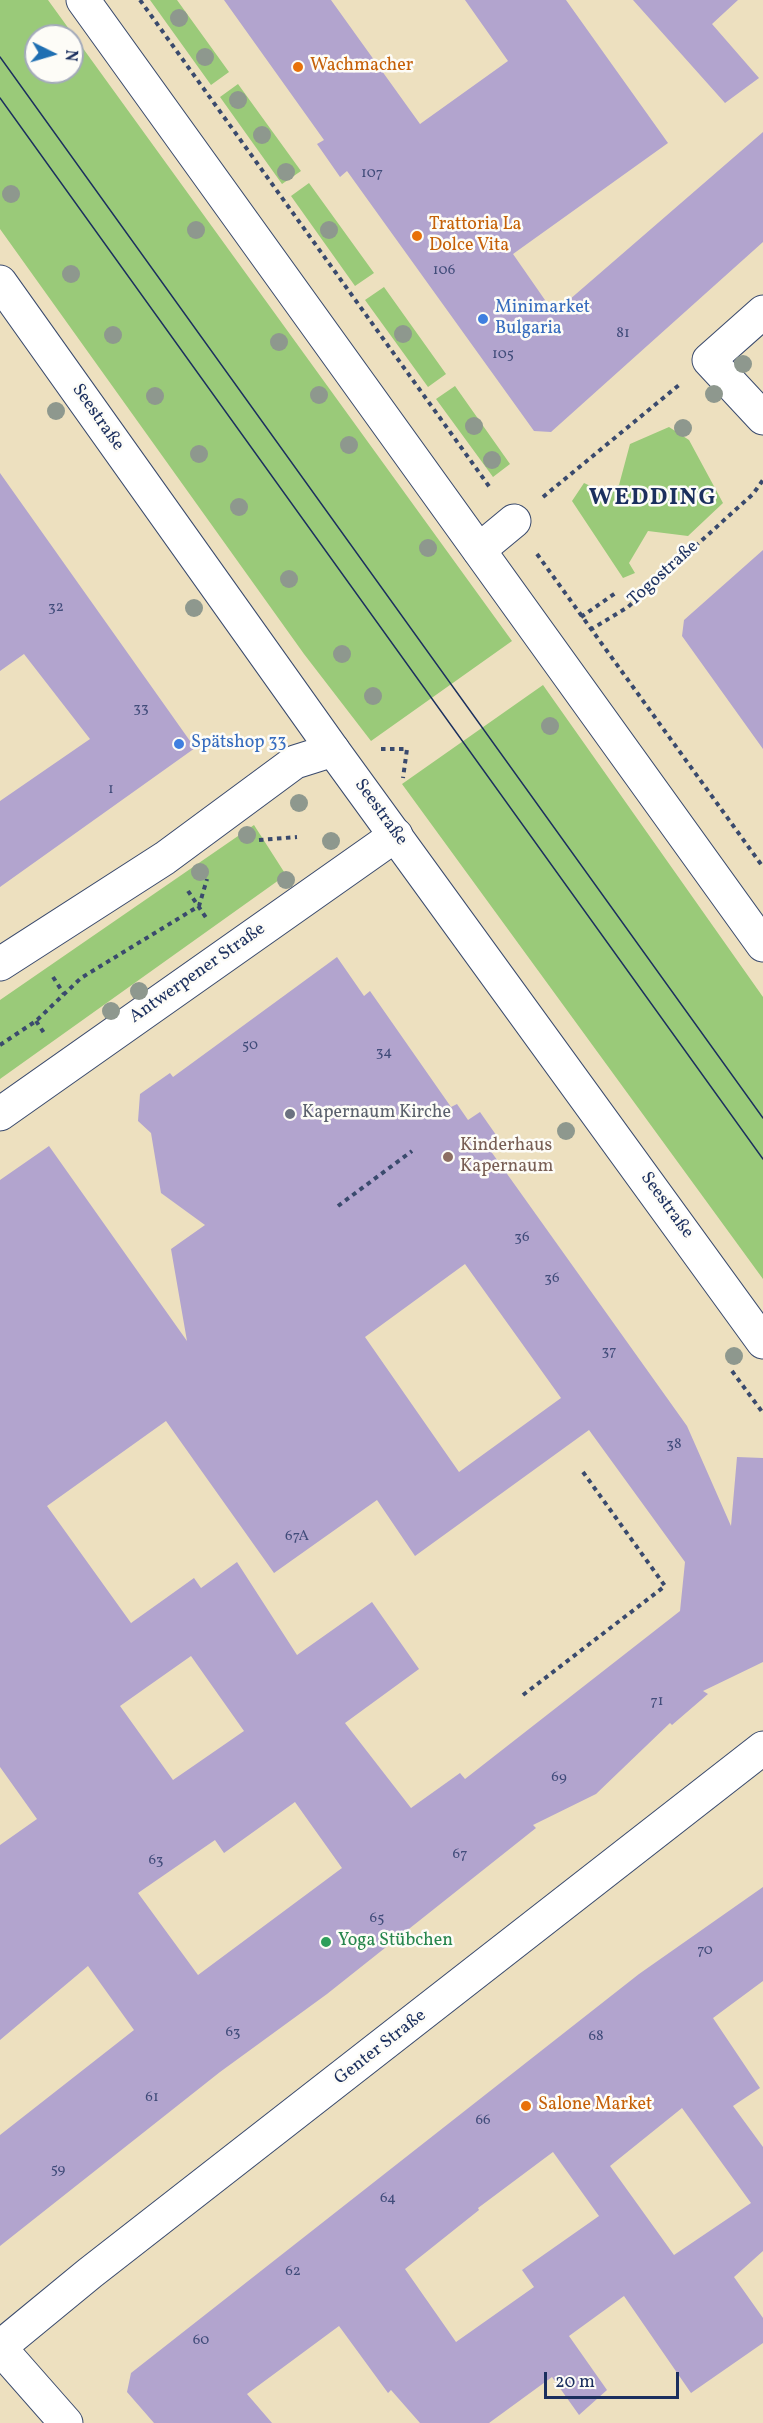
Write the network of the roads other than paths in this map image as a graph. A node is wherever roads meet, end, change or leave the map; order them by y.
1 (83, 0) edge
2 (0, 282) edge
3 (763, 312) edge
4 (763, 418) edge
5 (514, 521) road end
6 (479, 550) junction
7 (333, 750) junction
8 (396, 835) junction
9 (763, 945) edge
10 (0, 964) edge
11 (0, 1114) edge
12 (763, 1342) edge
13 (763, 1748) edge
14 (0, 2348) edge
15 (66, 2423) edge

1 - 6 main road
2 - 7 main road, Seestraße
3 - 4 main road
5 - 6 main road
6 - 9 main road
7 - 8 main road, Seestraße
7 - 10 main road
8 - 11 main road, Antwerpener Straße
8 - 12 main road, Seestraße
13 - 14 main road, Genter Straße
14 - 15 main road

